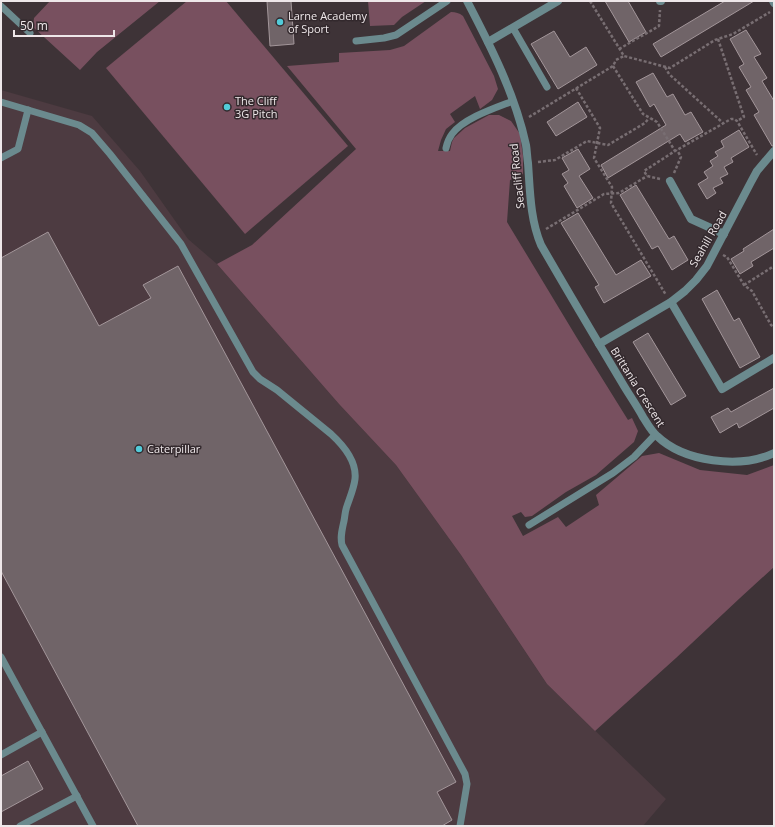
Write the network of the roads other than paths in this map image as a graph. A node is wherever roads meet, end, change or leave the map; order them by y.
1 (447, 1) edge
2 (467, 1) edge
3 (558, 1) edge
4 (1, 6) edge
5 (513, 28) junction
6 (30, 33) dead end
7 (356, 41) dead end
8 (488, 42) junction
9 (547, 87) dead end
10 (513, 101) junction
11 (1, 102) edge
12 (28, 110) junction
13 (446, 148) dead end
14 (774, 151) edge
15 (1, 158) edge
16 (670, 181) road end
17 (724, 234) junction
18 (671, 302) junction
19 (600, 344) junction
20 (774, 358) edge
21 (655, 435) junction
22 (774, 453) edge
23 (529, 525) dead end
24 (1, 657) edge
25 (42, 732) junction
26 (1, 755) edge
27 (77, 796) junction
28 (20, 826) edge
29 (93, 826) edge
30 (460, 826) edge

1 - 7 lane
2 - 8 street, Seacliff Road
3 - 5 street
4 - 6 lane
5 - 8 street
5 - 9 lane
8 - 10 street, Seacliff Road
10 - 13 lane
10 - 19 street, Seacliff Road
11 - 12 lane
12 - 15 lane
12 - 30 lane
14 - 17 street, Seahill Road
16 - 17 street
17 - 18 street, Seahill Road
18 - 19 street, Seahill Road
18 - 20 street
19 - 21 street, Brittania Crescent
21 - 22 street, Brittania Crescent
21 - 23 lane
24 - 25 lane
25 - 26 lane
25 - 27 lane
27 - 28 lane
27 - 29 lane

